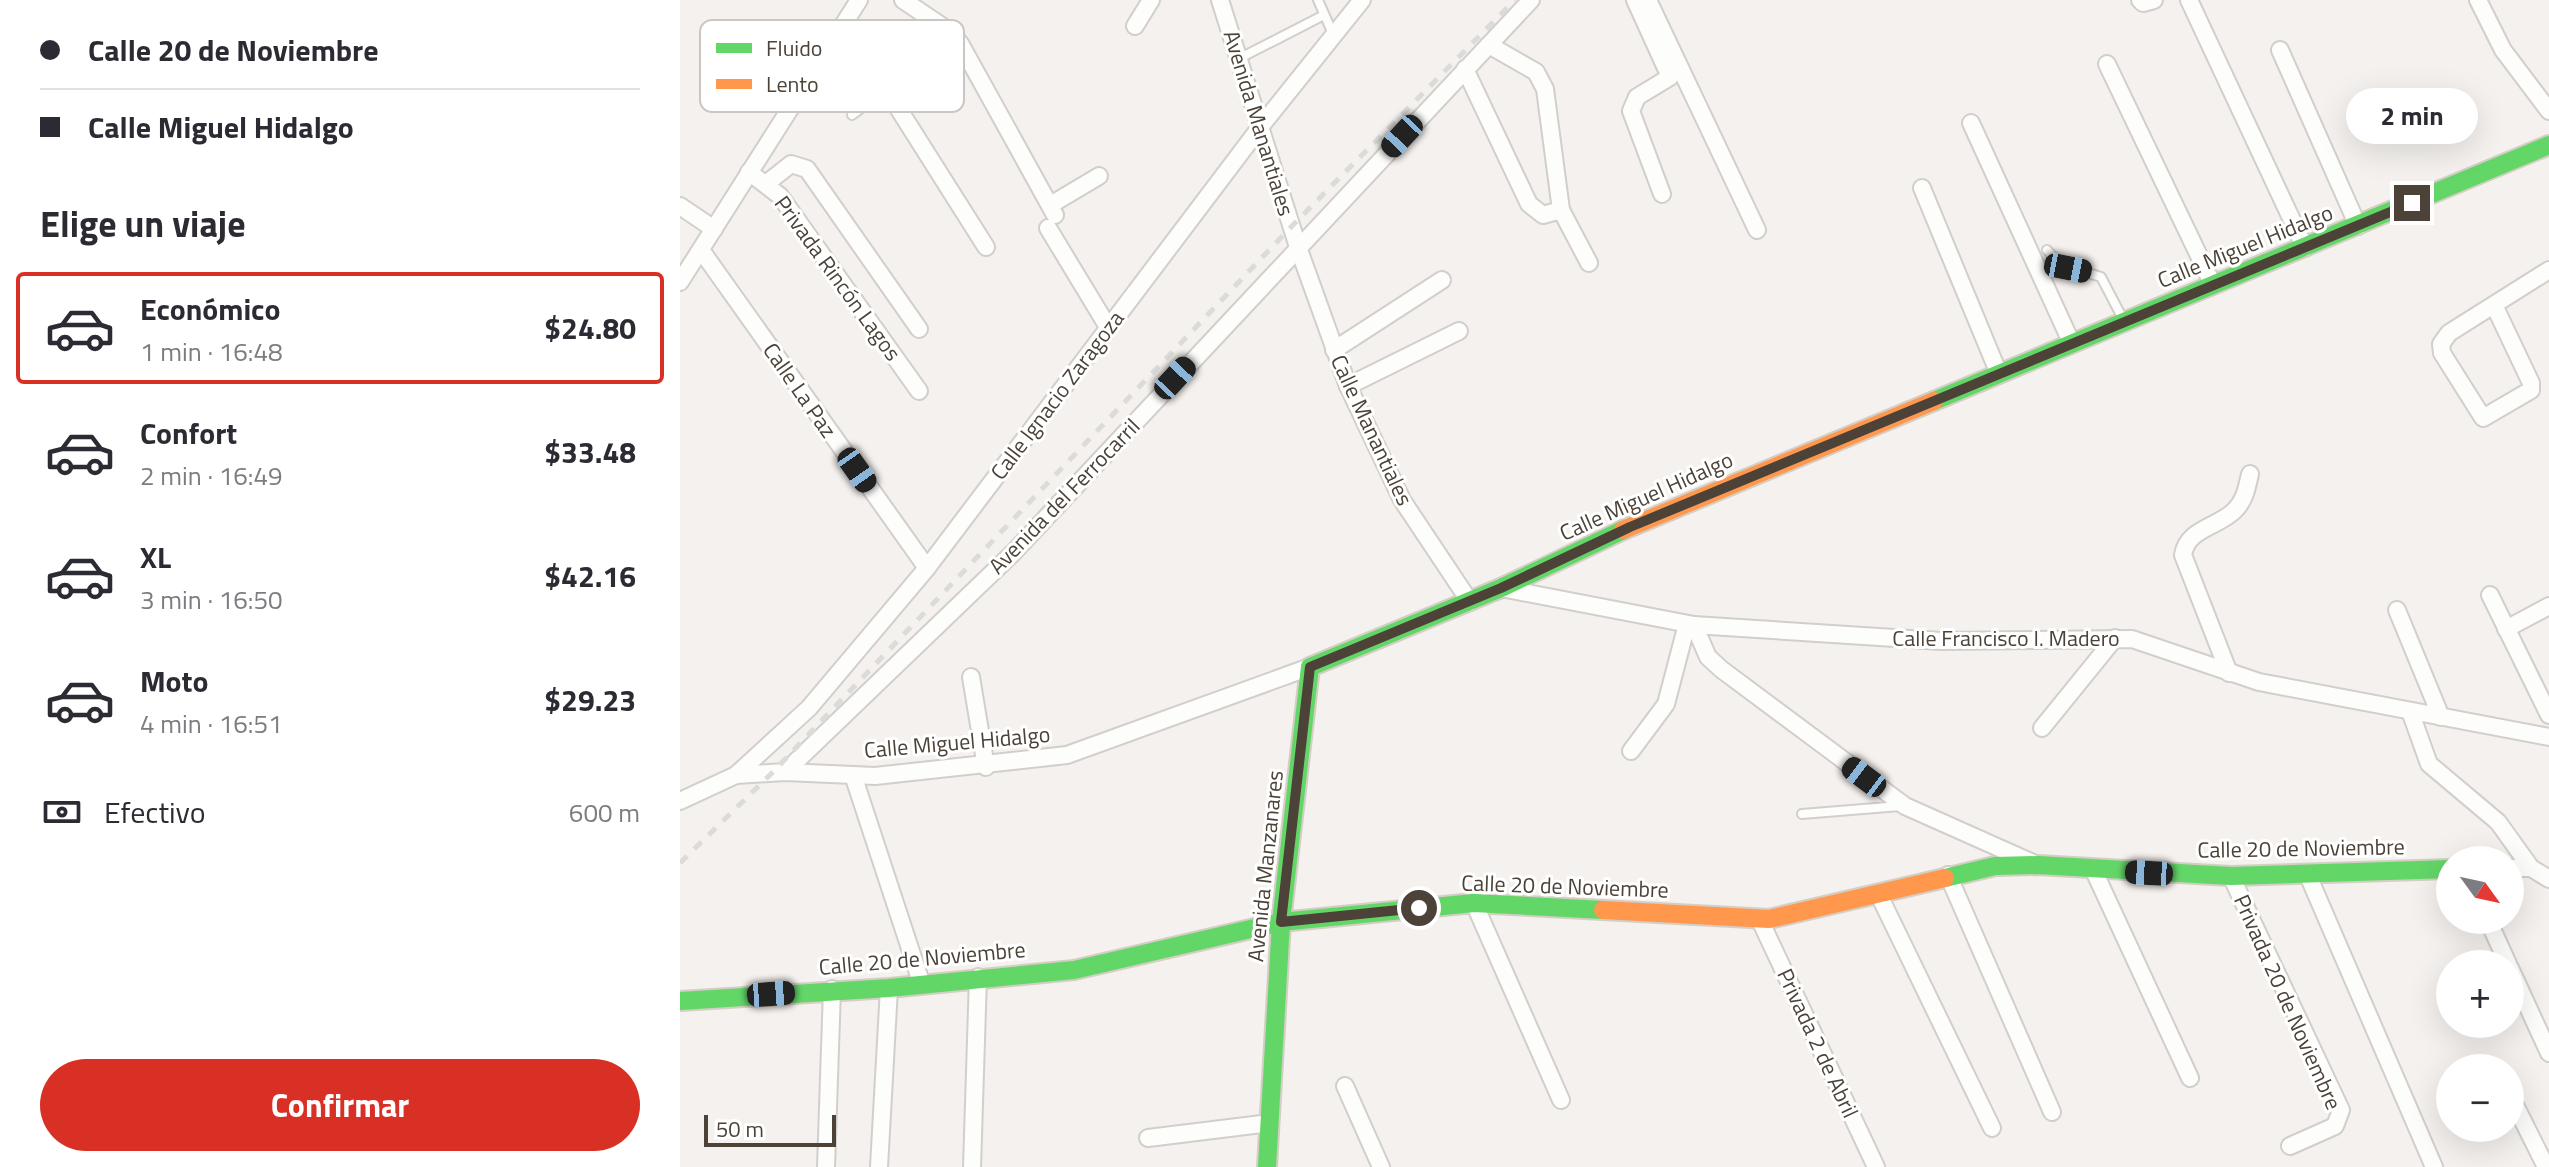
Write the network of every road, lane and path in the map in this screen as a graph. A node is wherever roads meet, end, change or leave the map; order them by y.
1 (859, 0) edge
2 (903, 0) edge
3 (1151, 0) edge
4 (1220, 0) edge
5 (1318, 0) edge
6 (1362, 0) edge
7 (1531, 0) edge
8 (1635, 0) edge
9 (1648, 0) edge
10 (2140, 0) edge
11 (2154, 0) edge
12 (2189, 0) edge
13 (2478, 0) edge
14 (1324, 15) junction
15 (846, 20) edge
16 (933, 20) edge
17 (1135, 26) dead end
18 (1333, 34) junction
19 (1489, 45) junction
20 (2280, 50) dead end
21 (964, 55) edge
22 (1240, 58) junction
23 (2107, 64) dead end
24 (1465, 69) junction
25 (2549, 111) edge
26 (787, 112) edge
27 (856, 112) edge
28 (901, 112) edge
29 (852, 115) dead end
30 (1971, 123) dead end
31 (1261, 126) junction
32 (2549, 145) edge
33 (749, 172) junction
34 (1099, 176) dead end
35 (767, 183) junction
36 (1922, 188) dead end
37 (1662, 194) dead end
38 (680, 206) edge
39 (1561, 210) junction
40 (1052, 216) junction
41 (2358, 226) junction
42 (714, 229) junction
43 (1757, 230) dead end
44 (986, 247) dead end
45 (1298, 247) junction
46 (2305, 248) junction
47 (701, 250) junction
48 (2047, 250) dead end
49 (1589, 263) dead end
50 (2549, 270) edge
51 (1442, 280) dead end
52 (680, 282) edge
53 (2213, 285) junction
54 (2494, 305) junction
55 (2125, 322) junction
56 (1108, 327) junction
57 (919, 329) dead end
58 (1459, 331) dead end
59 (2072, 344) junction
60 (1334, 350) junction
61 (1999, 374) junction
62 (1348, 386) junction
63 (919, 391) dead end
64 (2250, 474) dead end
65 (927, 568) junction
66 (1501, 588) junction
67 (2490, 595) dead end
68 (1470, 602) junction
69 (2549, 606) edge
70 (2397, 610) dead end
71 (1690, 624) junction
72 (2506, 629) junction
73 (2115, 638) junction
74 (1310, 667) junction
75 (2229, 673) junction
76 (971, 677) dead end
77 (2410, 711) junction
78 (2549, 715) edge
79 (2441, 717) junction
80 (2042, 728) dead end
81 (2549, 737) edge
82 (1631, 751) dead end
83 (986, 767) junction
84 (785, 772) junction
85 (736, 775) junction
86 (853, 775) junction
87 (680, 801) edge
88 (1905, 806) junction
89 (1802, 814) dead end
90 (2038, 865) junction
91 (2524, 868) edge
92 (2531, 868) junction
93 (2436, 869) edge
94 (2094, 871) junction
95 (2307, 873) junction
96 (1948, 875) junction
97 (2231, 876) junction
98 (2549, 879) edge
99 (1878, 893) junction
100 (1474, 903) junction
101 (1759, 918) junction
102 (1281, 922) junction
103 (978, 977) junction
104 (921, 982) junction
105 (889, 988) junction
106 (832, 989) junction
107 (2524, 998) edge
108 (680, 1001) edge
109 (2548, 1050) edge
110 (2190, 1078) dead end
111 (1345, 1086) dead end
112 (1561, 1100) dead end
113 (2052, 1112) dead end
114 (1270, 1123) junction
115 (2524, 1123) edge
116 (1992, 1128) dead end
117 (1148, 1138) dead end
118 (2290, 1146) dead end
119 (826, 1167) edge
120 (879, 1167) edge
121 (972, 1167) edge
122 (1267, 1167) edge
123 (1381, 1167) edge
124 (1876, 1167) edge
125 (2434, 1167) edge
126 (2546, 1167) edge

1 - 15 street
2 - 16 street
3 - 17 street
4 - 22 street, Avenida Manantiales
5 - 14 lane
6 - 18 street, Calle Ignacio Zaragoza
7 - 19 street, Avenida del Ferrocarril
8 - 37 street
9 - 43 street
10 - 11 street
12 - 46 street
13 - 25 street
14 - 18 lane
14 - 22 lane
18 - 31 street, Calle Ignacio Zaragoza
19 - 24 street, Avenida del Ferrocarril
19 - 39 street
20 - 41 street
21 - 40 street
22 - 31 street, Avenida Manantiales
23 - 53 street
24 - 39 street
24 - 45 street, Avenida del Ferrocarril
26 - 33 street
27 - 29 lane
28 - 44 street
30 - 59 street
31 - 45 street, Avenida Manantiales
31 - 56 street, Calle Ignacio Zaragoza
32 - 41 street, Calle Miguel Hidalgo
33 - 35 street, Privada Rincón Lagos
33 - 42 street
34 - 40 street
35 - 57 street
35 - 63 street, Privada Rincón Lagos
36 - 61 street
38 - 42 street
39 - 49 street
40 - 56 street
41 - 46 street, Calle Miguel Hidalgo
42 - 47 street
45 - 60 street, Calle Manantiales
45 - 84 street, Avenida del Ferrocarril
46 - 53 street, Calle Miguel Hidalgo
47 - 52 street
47 - 65 street, Calle La Paz
48 - 55 lane
50 - 54 street
51 - 60 street
53 - 55 street, Calle Miguel Hidalgo
54 - 54 street
55 - 59 street, Calle Miguel Hidalgo
56 - 65 street, Calle Ignacio Zaragoza
58 - 62 street
59 - 61 street, Calle Miguel Hidalgo
60 - 62 street, Calle Manantiales
61 - 66 street, Calle Miguel Hidalgo
62 - 68 street, Calle Manantiales
64 - 75 street
65 - 85 street, Calle Ignacio Zaragoza
66 - 68 street, Calle Miguel Hidalgo
66 - 71 street, Calle Francisco I. Madero
67 - 72 street
68 - 74 street, Calle Miguel Hidalgo
69 - 72 street
70 - 79 street
71 - 73 street, Calle Francisco I. Madero
71 - 82 street
71 - 88 street
72 - 78 street
73 - 75 street, Calle Francisco I. Madero
73 - 80 street
74 - 83 street, Calle Miguel Hidalgo
74 - 102 street, Avenida Manzanares
75 - 77 street, Calle Francisco I. Madero
76 - 83 street
77 - 79 street, Calle Francisco I. Madero
77 - 92 street
79 - 81 street, Calle Francisco I. Madero
83 - 86 street, Calle Miguel Hidalgo
84 - 85 street, Calle Miguel Hidalgo
84 - 86 street, Calle Miguel Hidalgo
85 - 87 street
86 - 104 street
88 - 89 lane
88 - 90 street
90 - 94 street, Calle 20 de Noviembre
90 - 96 street, Calle 20 de Noviembre
91 - 92 street
92 - 98 street
93 - 95 street, Calle 20 de Noviembre
94 - 97 street, Calle 20 de Noviembre
94 - 110 street
95 - 97 street, Calle 20 de Noviembre
95 - 125 street
96 - 99 street, Calle 20 de Noviembre
96 - 113 street
97 - 118 street, Privada 20 de Noviembre
99 - 101 street, Calle 20 de Noviembre
99 - 116 street
100 - 101 street, Calle 20 de Noviembre
100 - 102 street, Calle 20 de Noviembre
100 - 112 street
101 - 124 street, Privada 2 de Abril
102 - 103 street, Calle 20 de Noviembre
102 - 114 street, Avenida Manzanares
103 - 104 street, Calle 20 de Noviembre
103 - 121 street
104 - 105 street, Calle 20 de Noviembre
105 - 106 street, Calle 20 de Noviembre
105 - 120 street
106 - 108 street, Calle 20 de Noviembre
106 - 119 street
107 - 109 street
111 - 123 street
114 - 117 street
114 - 122 street, Avenida Manzanares
115 - 126 street

